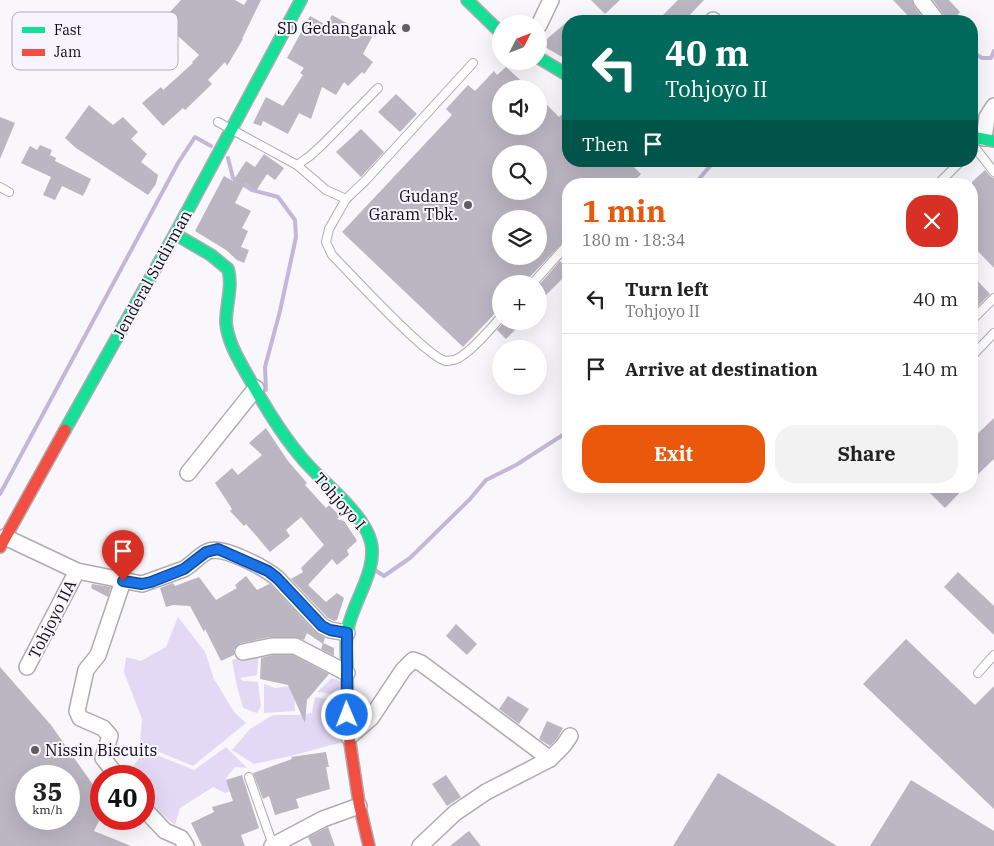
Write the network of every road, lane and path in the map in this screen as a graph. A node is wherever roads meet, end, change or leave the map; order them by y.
1 (300, 0) edge
2 (467, 0) edge
3 (551, 0) edge
4 (921, 0) edge
5 (544, 15) edge
6 (931, 15) edge
7 (492, 24) edge
8 (473, 63) dead end
9 (548, 63) edge
10 (562, 72) edge
11 (378, 88) dead end
12 (994, 106) edge
13 (218, 122) dead end
14 (231, 130) junction
15 (982, 143) edge
16 (297, 165) junction
17 (955, 167) edge
18 (994, 172) edge
19 (944, 178) edge
20 (0, 188) edge
21 (9, 192) dead end
22 (346, 199) junction
23 (175, 234) junction
24 (562, 251) edge
25 (540, 275) edge
26 (994, 298) edge
27 (978, 314) edge
28 (492, 327) edge
29 (994, 333) edge
30 (978, 350) edge
31 (256, 388) junction
32 (47, 433) dead end
33 (61, 440) junction
34 (188, 473) dead end
35 (3, 542) edge
36 (77, 571) junction
37 (123, 581) junction
38 (347, 633) junction
39 (243, 652) dead end
40 (994, 656) edge
41 (28, 667) dead end
42 (347, 673) junction
43 (978, 673) dead end
44 (570, 736) dead end
45 (349, 737) junction
46 (550, 759) junction
47 (108, 765) edge
48 (249, 777) dead end
49 (359, 806) junction
50 (155, 820) edge
51 (186, 846) edge
52 (273, 846) edge
53 (369, 846) edge
54 (420, 846) edge

1 - 14 main road, Jenderal Sudirman
2 - 7 main road
3 - 5 street
4 - 6 street
8 - 22 lane
9 - 10 main road
11 - 16 lane
12 - 15 street
13 - 14 lane
14 - 16 lane
14 - 23 main road, Jenderal Sudirman
15 - 18 lane
16 - 22 lane
17 - 19 lane
20 - 21 lane
22 - 28 lane
23 - 31 main road, Tohjoyo I
23 - 33 main road, Jenderal Sudirman
24 - 25 lane
26 - 27 lane
29 - 30 lane
31 - 34 street
31 - 38 main road, Tohjoyo I
32 - 33 main road
33 - 35 main road, Jenderal Sudirman
35 - 36 street
36 - 37 street
36 - 41 street, Tohjoyo IIA
37 - 38 street
37 - 47 street
38 - 42 main road, Tohjoyo I
39 - 42 street
40 - 43 lane
42 - 45 main road, Tohjoyo I
44 - 46 street
45 - 46 street
45 - 49 main road, Tohjoyo I
46 - 54 street
48 - 52 lane
49 - 52 street
49 - 53 main road, Tohjoyo I
50 - 51 street

